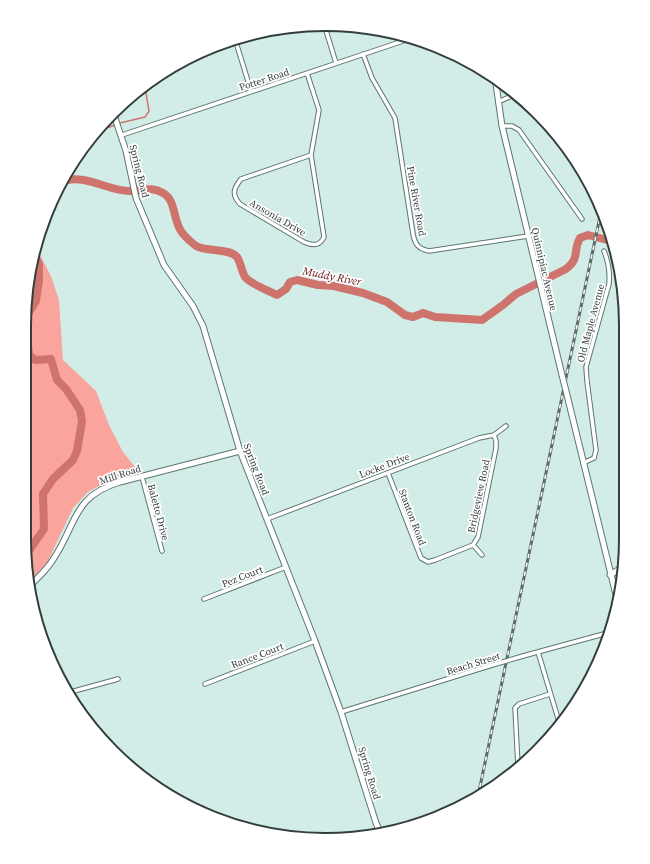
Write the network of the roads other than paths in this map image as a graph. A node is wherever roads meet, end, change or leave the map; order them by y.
1 (326, 31) edge
2 (402, 41) edge
3 (237, 45) edge
4 (363, 54) junction
5 (336, 63) junction
6 (307, 73) junction
7 (496, 87) edge
8 (251, 91) junction
9 (510, 97) edge
10 (498, 102) junction
11 (116, 119) edge
12 (502, 126) junction
13 (122, 135) junction
14 (311, 155) junction
15 (582, 219) dead end
16 (528, 236) junction
17 (604, 252) dead end
18 (506, 426) dead end
19 (494, 435) junction
20 (240, 451) junction
21 (583, 463) junction
22 (388, 473) junction
23 (142, 477) junction
24 (266, 519) junction
25 (473, 545) junction
26 (162, 551) dead end
27 (482, 555) dead end
28 (286, 567) junction
29 (617, 571) edge
30 (610, 575) junction
31 (35, 581) edge
32 (614, 589) edge
33 (204, 599) dead end
34 (603, 634) edge
35 (315, 641) junction
36 (538, 652) junction
37 (118, 679) dead end
38 (205, 684) dead end
39 (74, 691) edge
40 (550, 694) junction
41 (341, 712) junction
42 (558, 718) edge
43 (518, 761) edge
44 (378, 828) edge

1 - 5 street
2 - 4 street, Potter Road
3 - 8 street
4 - 5 street, Potter Road
4 - 16 street, Pine River Road
5 - 6 street, Potter Road
6 - 8 street, Potter Road
6 - 14 street, Ansonia Drive
7 - 10 street, Quinnipiac Avenue
8 - 13 street, Potter Road
9 - 10 street
10 - 12 street, Quinnipiac Avenue
11 - 13 street, Spring Road
12 - 15 street
12 - 16 street, Quinnipiac Avenue
13 - 20 street, Spring Road
14 - 14 street, Ansonia Drive
16 - 21 street, Quinnipiac Avenue, bridge
17 - 21 street, Old Maple Avenue
18 - 19 street, Locke Drive
19 - 22 street, Locke Drive
19 - 25 street, Bridgeview Road
20 - 23 street, Mill Road
20 - 24 street, Spring Road
21 - 30 street, Quinnipiac Avenue
22 - 24 street, Locke Drive
22 - 25 street, Stanton Road
23 - 26 street, Baletto Drive
23 - 31 street, Mill Road
24 - 28 street, Spring Road
25 - 27 street, Bridgeview Road
28 - 33 street, Pez Court
28 - 35 street, Spring Road
29 - 30 street
30 - 32 street, Quinnipiac Avenue
34 - 36 street, Beach Street
35 - 38 street, Rance Court
35 - 41 street, Spring Road
36 - 40 street
36 - 41 street, Beach Street, bridge
37 - 39 street
40 - 42 street
40 - 43 street
41 - 44 street, Spring Road

